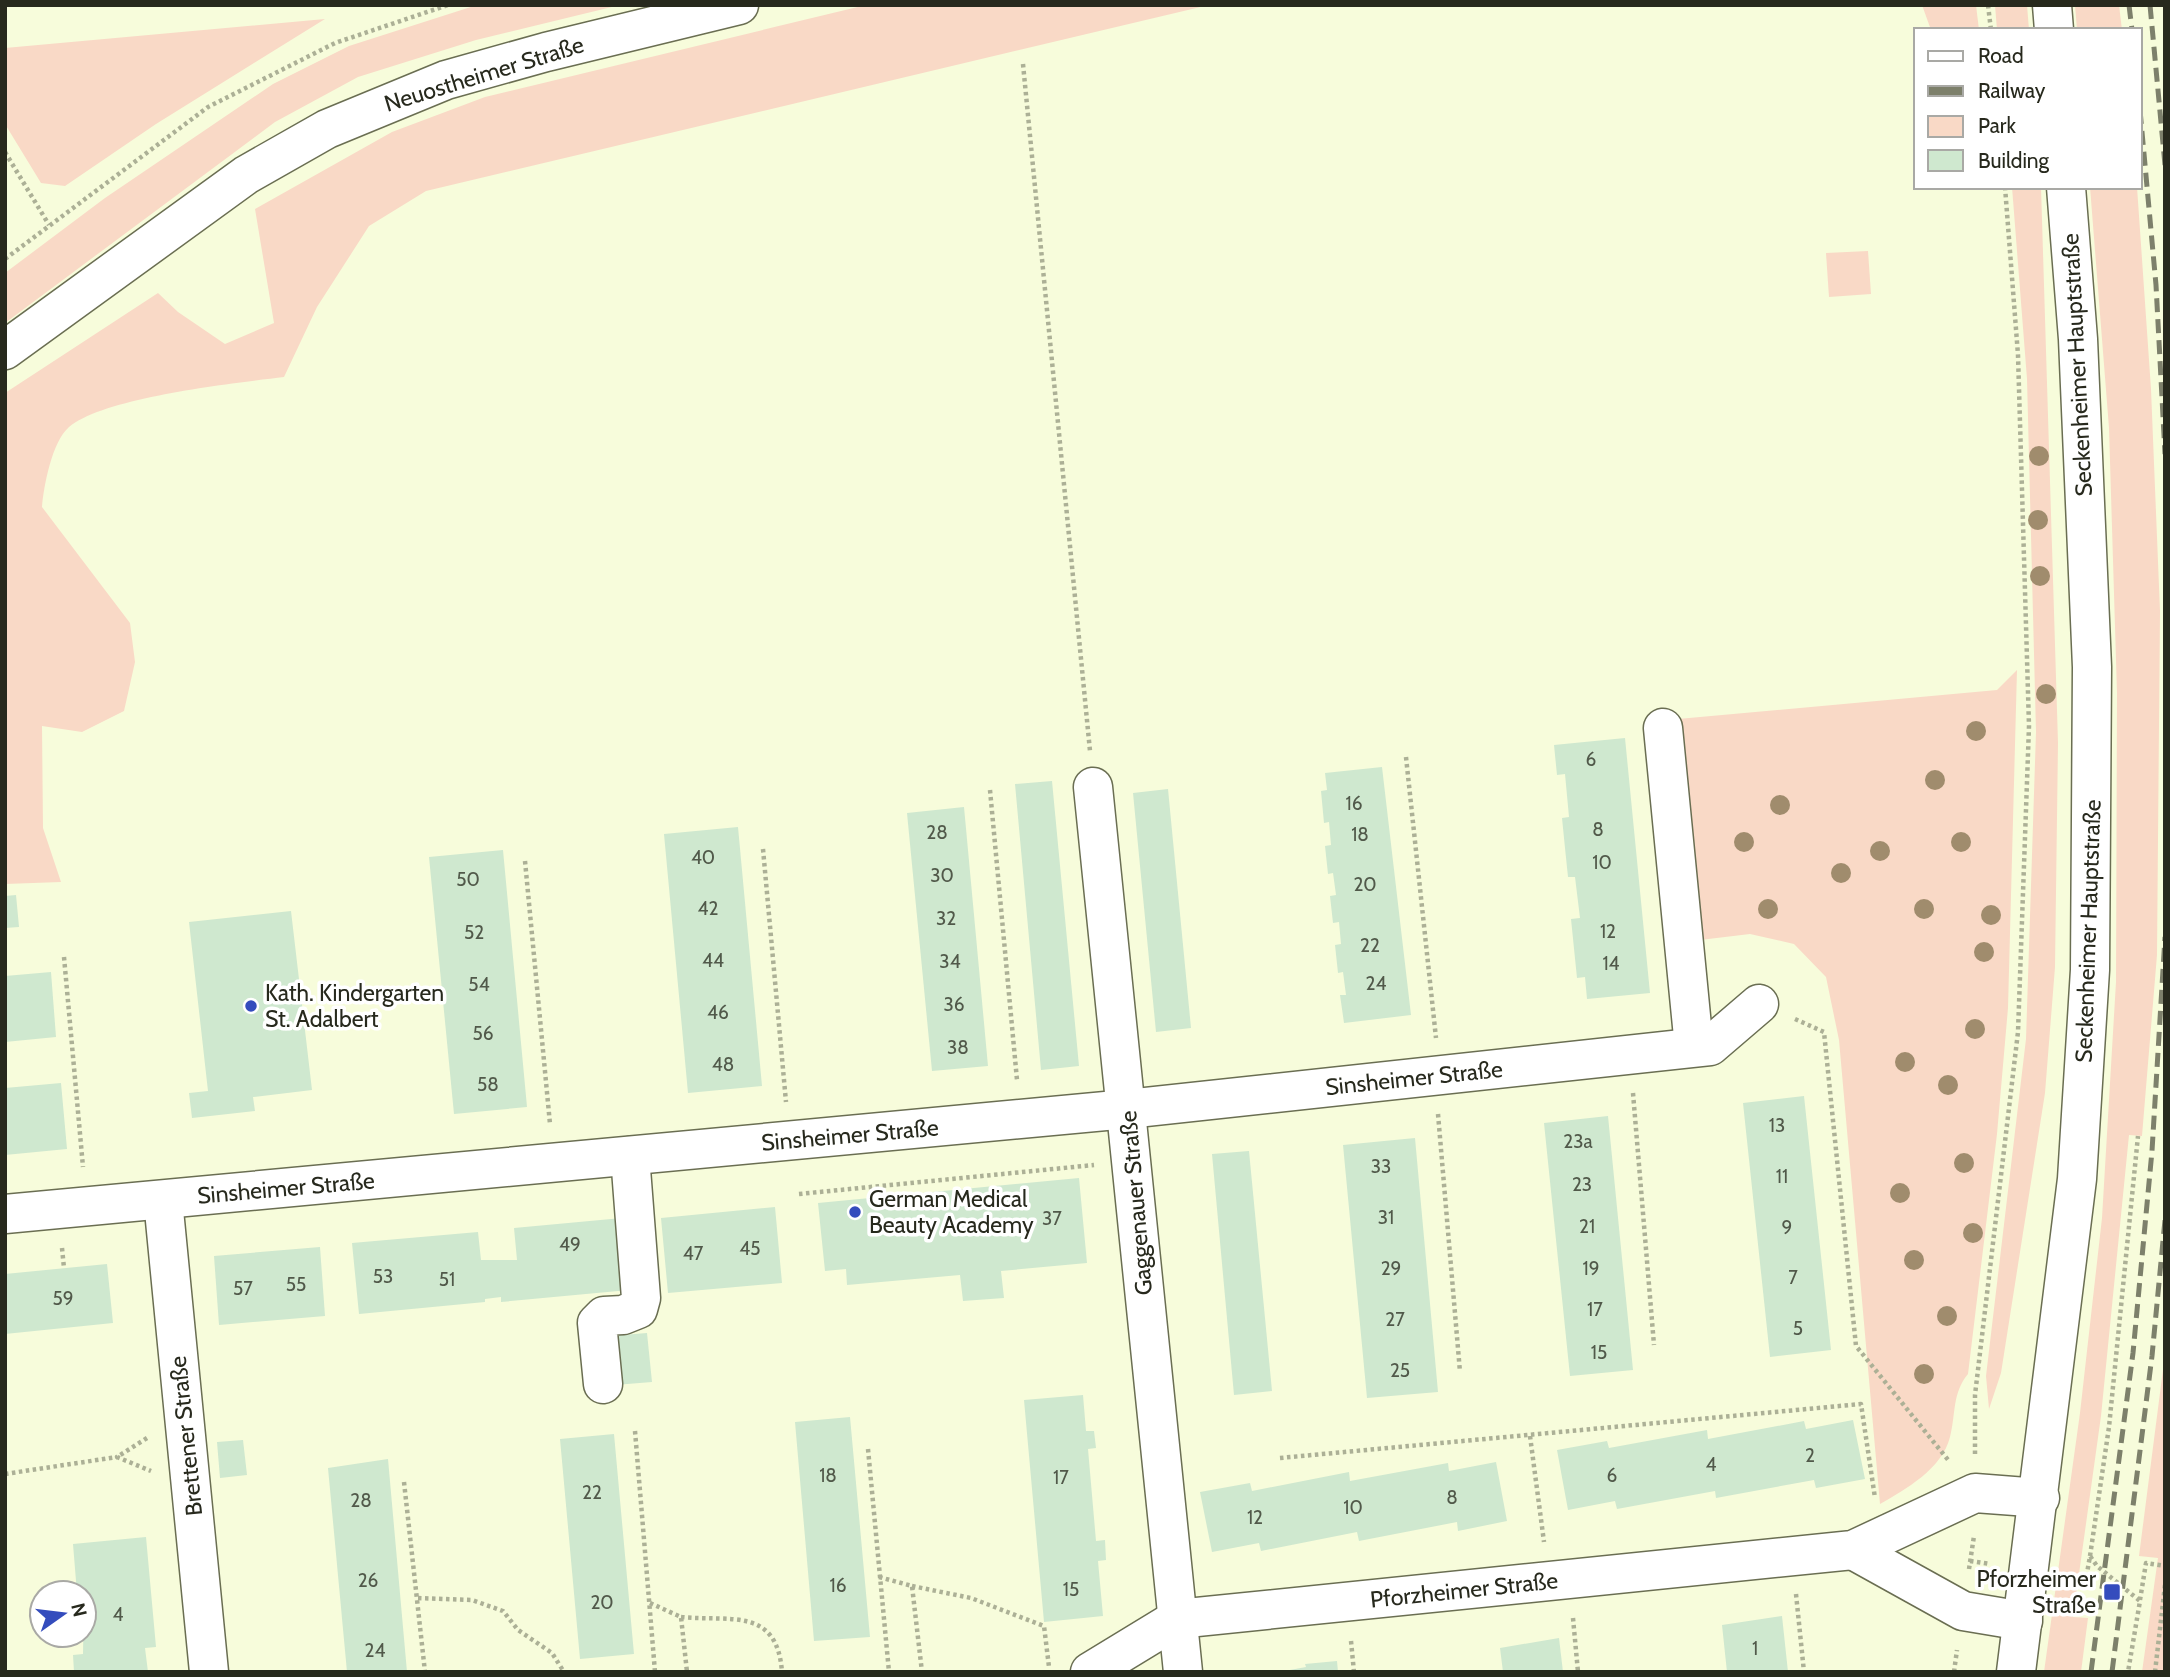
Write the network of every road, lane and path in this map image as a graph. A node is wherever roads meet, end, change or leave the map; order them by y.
1 (448, 5) edge
2 (739, 5) edge
3 (1988, 5) edge
4 (2052, 5) edge
5 (1991, 28) edge
6 (2054, 28) edge
7 (1023, 64) dead end
8 (5, 152) edge
9 (2005, 189) edge
10 (2066, 189) edge
11 (49, 225) junction
12 (5, 259) edge
13 (5, 350) edge
14 (1663, 728) dead end
15 (1093, 787) joint
16 (990, 790) dead end
17 (763, 849) dead end
18 (525, 861) dead end
19 (64, 957) dead end
20 (1759, 1004) joint
21 (1694, 1047) junction
22 (1630, 1054) junction
23 (1127, 1109) junction
24 (1020, 1119) junction
25 (2138, 1136) dead end
26 (792, 1141) junction
27 (630, 1156) junction
28 (1132, 1161) junction
29 (553, 1164) junction
30 (799, 1194) dead end
31 (163, 1200) junction
32 (87, 1206) junction
33 (5, 1214) edge
34 (1654, 1345) dead end
35 (603, 1384) dead end
36 (635, 1431) dead end
37 (1530, 1436) junction
38 (868, 1449) dead end
39 (117, 1457) dead end
40 (1280, 1458) dead end
41 (5, 1474) edge
42 (404, 1482) dead end
43 (1975, 1493) junction
44 (2040, 1499) junction
45 (1866, 1543) junction
46 (1793, 1555) junction
47 (2090, 1556) junction
48 (1970, 1561) junction
49 (2165, 1566) edge
50 (2030, 1570) junction
51 (879, 1577) junction
52 (1560, 1580) junction
53 (2165, 1585) edge
54 (912, 1586) junction
55 (418, 1598) junction
56 (2140, 1601) junction
57 (650, 1604) junction
58 (1963, 1611) junction
59 (681, 1617) junction
60 (1177, 1619) junction
61 (2023, 1621) junction
62 (209, 1672) edge
63 (425, 1672) edge
64 (564, 1672) edge
65 (655, 1672) edge
66 (687, 1672) edge
67 (782, 1672) edge
68 (889, 1672) edge
69 (922, 1672) edge
70 (1049, 1672) edge
71 (1090, 1672) edge
72 (1183, 1672) edge
73 (1578, 1672) edge
74 (1804, 1672) edge
75 (1954, 1672) edge
76 (2016, 1672) edge
77 (2128, 1672) edge
78 (2155, 1672) edge

1 - 11 path
2 - 13 street, Neuostheimer Straße
3 - 5 path
4 - 6 street
7 - 15 path
8 - 11 path
9 - 43 path
10 - 44 street, Seckenheimer Hauptstraße
11 - 12 path
14 - 21 street
15 - 23 street, Gaggenauer Straße
16 - 24 path
17 - 26 path
18 - 29 path
19 - 32 path
20 - 21 street, Sinsheimer Straße
20 - 43 path
21 - 22 street, Sinsheimer Straße
22 - 23 street, Sinsheimer Straße
22 - 34 path
23 - 24 street, Sinsheimer Straße
23 - 28 street, Gaggenauer Straße
24 - 26 street, Sinsheimer Straße
25 - 47 path
26 - 27 street, Sinsheimer Straße
27 - 29 street, Sinsheimer Straße
27 - 35 street
28 - 30 path
28 - 60 street, Gaggenauer Straße
29 - 31 street, Sinsheimer Straße
31 - 32 street, Sinsheimer Straße
31 - 62 street, Brettener Straße
32 - 33 street, Sinsheimer Straße
36 - 57 path
37 - 40 path
37 - 45 path
37 - 52 path
38 - 51 path
39 - 41 path
42 - 55 path
43 - 44 street
43 - 45 street, Pforzheimer Straße
43 - 48 path
44 - 50 street, Seckenheimer Hauptstraße
45 - 46 street, Pforzheimer Straße
45 - 58 street
46 - 52 street, Pforzheimer Straße
46 - 74 path
47 - 50 path
47 - 56 path
48 - 50 path
48 - 58 path
49 - 56 path
50 - 61 street, Seckenheimer Hauptstraße
51 - 54 path
51 - 68 path
52 - 60 street, Pforzheimer Straße
52 - 73 path
53 - 78 path
54 - 69 path
54 - 70 path
55 - 63 path
55 - 64 path
56 - 77 path
57 - 59 path
57 - 65 path
58 - 61 street
58 - 75 path
59 - 66 path
59 - 67 path
60 - 71 street, Pforzheimer Straße
60 - 72 street, Gaggenauer Straße
61 - 76 street, Seckenheimer Hauptstraße

